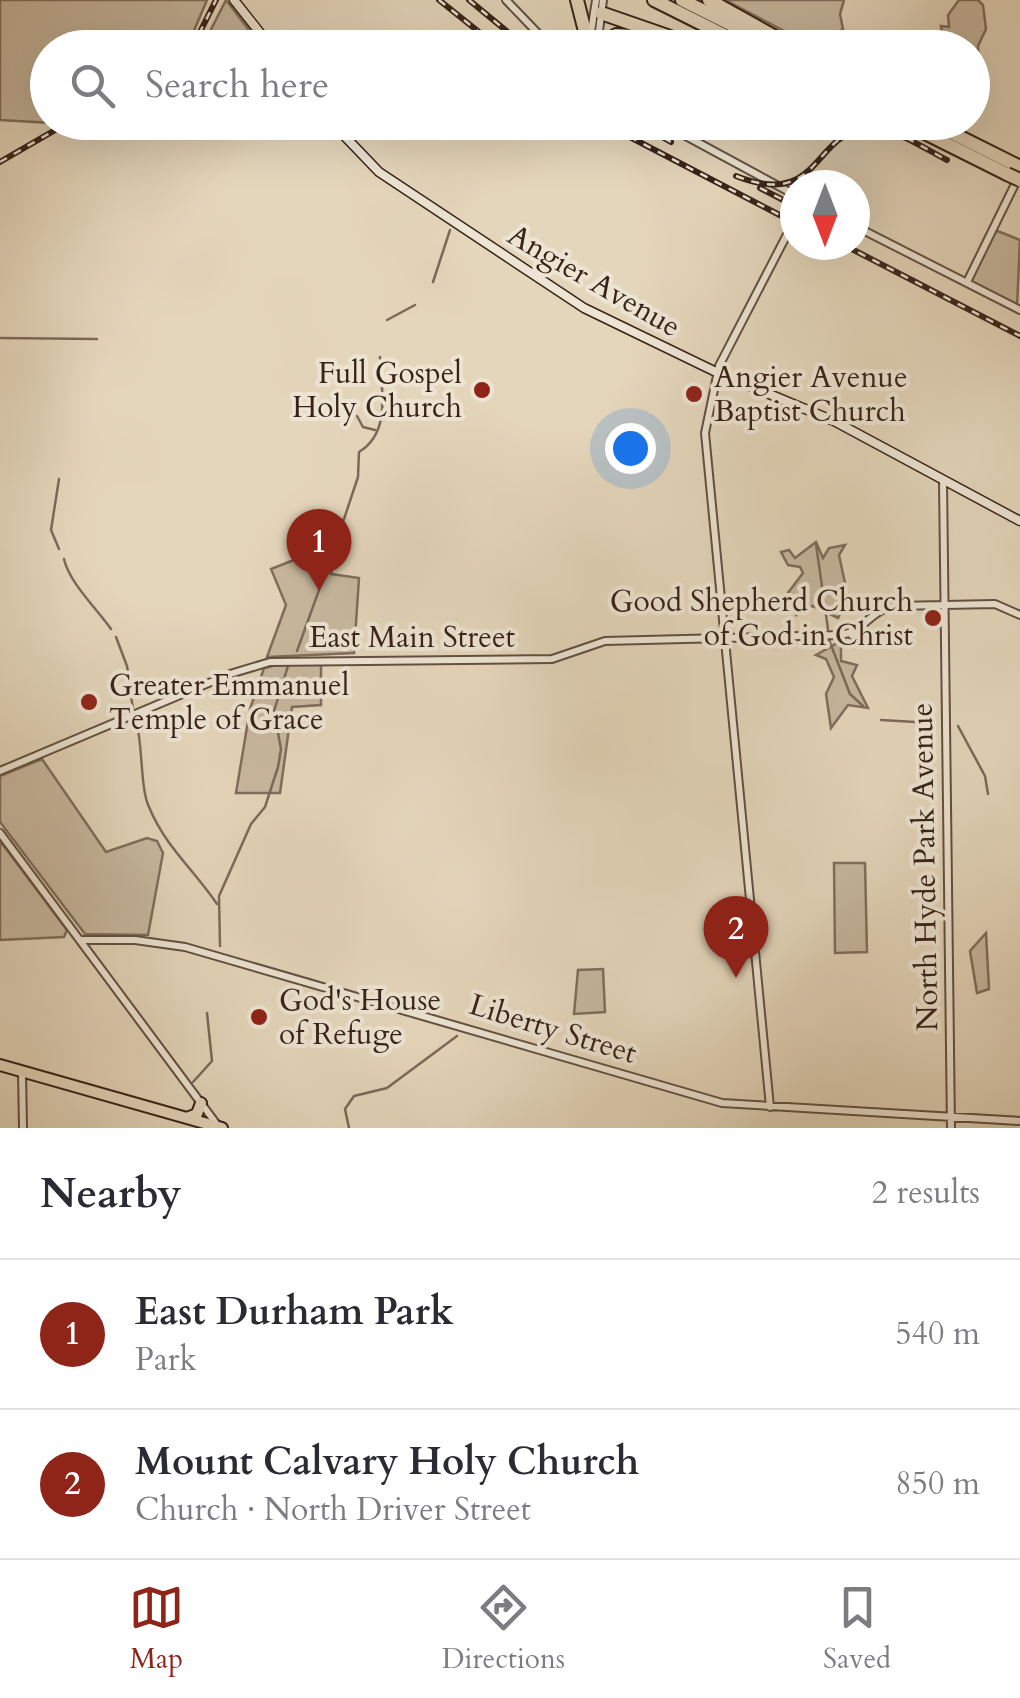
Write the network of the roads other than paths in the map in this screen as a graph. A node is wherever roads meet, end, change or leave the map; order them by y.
1 (234, 0) edge
2 (506, 0) edge
3 (654, 0) edge
4 (682, 0) edge
5 (709, 0) edge
6 (592, 3) edge
7 (258, 30) edge
8 (535, 30) edge
9 (590, 30) edge
10 (596, 30) edge
11 (657, 30) edge
12 (714, 30) edge
13 (742, 30) edge
14 (763, 30) edge
15 (348, 140) edge
16 (693, 140) edge
17 (944, 140) edge
18 (961, 140) edge
19 (1016, 172) edge
20 (780, 187) edge
21 (870, 233) edge
22 (780, 248) edge
23 (968, 282) junction
24 (1020, 310) edge
25 (717, 373) junction
26 (943, 481) junction
27 (1020, 521) edge
28 (944, 605) junction
29 (1020, 615) edge
30 (873, 634) dead end
31 (841, 635) junction
32 (725, 638) junction
33 (0, 771) edge
34 (0, 833) edge
35 (80, 940) junction
36 (0, 1065) edge
37 (22, 1071) junction
38 (201, 1104) junction
39 (770, 1107) junction
40 (187, 1118) junction
41 (951, 1118) junction
42 (1020, 1121) edge
43 (23, 1128) edge
44 (220, 1128) edge
45 (951, 1128) edge

1 - 7 main road
2 - 8 street
3 - 12 highway
4 - 13 highway
5 - 14 highway
6 - 9 highway
6 - 10 street
6 - 11 highway
15 - 25 main road, Angier Avenue
16 - 20 street
17 - 19 highway
18 - 19 highway
19 - 23 street
21 - 23 street
22 - 25 street
23 - 24 street
25 - 26 main road, Angier Avenue
25 - 32 street
26 - 27 main road, Angier Avenue
26 - 28 street, North Hyde Park Avenue
28 - 29 street
28 - 31 street
28 - 41 street, North Hyde Park Avenue
30 - 31 street, East Main Street
31 - 32 street, East Main Street
32 - 33 street, East Main Street
32 - 39 street
34 - 35 street
35 - 38 street
35 - 39 street, Liberty Street
36 - 37 main road
37 - 40 main road
37 - 43 street
38 - 40 main road
38 - 44 street
39 - 41 street, Liberty Street
40 - 44 main road
41 - 42 street, Liberty Street
41 - 45 street, North Hyde Park Avenue

